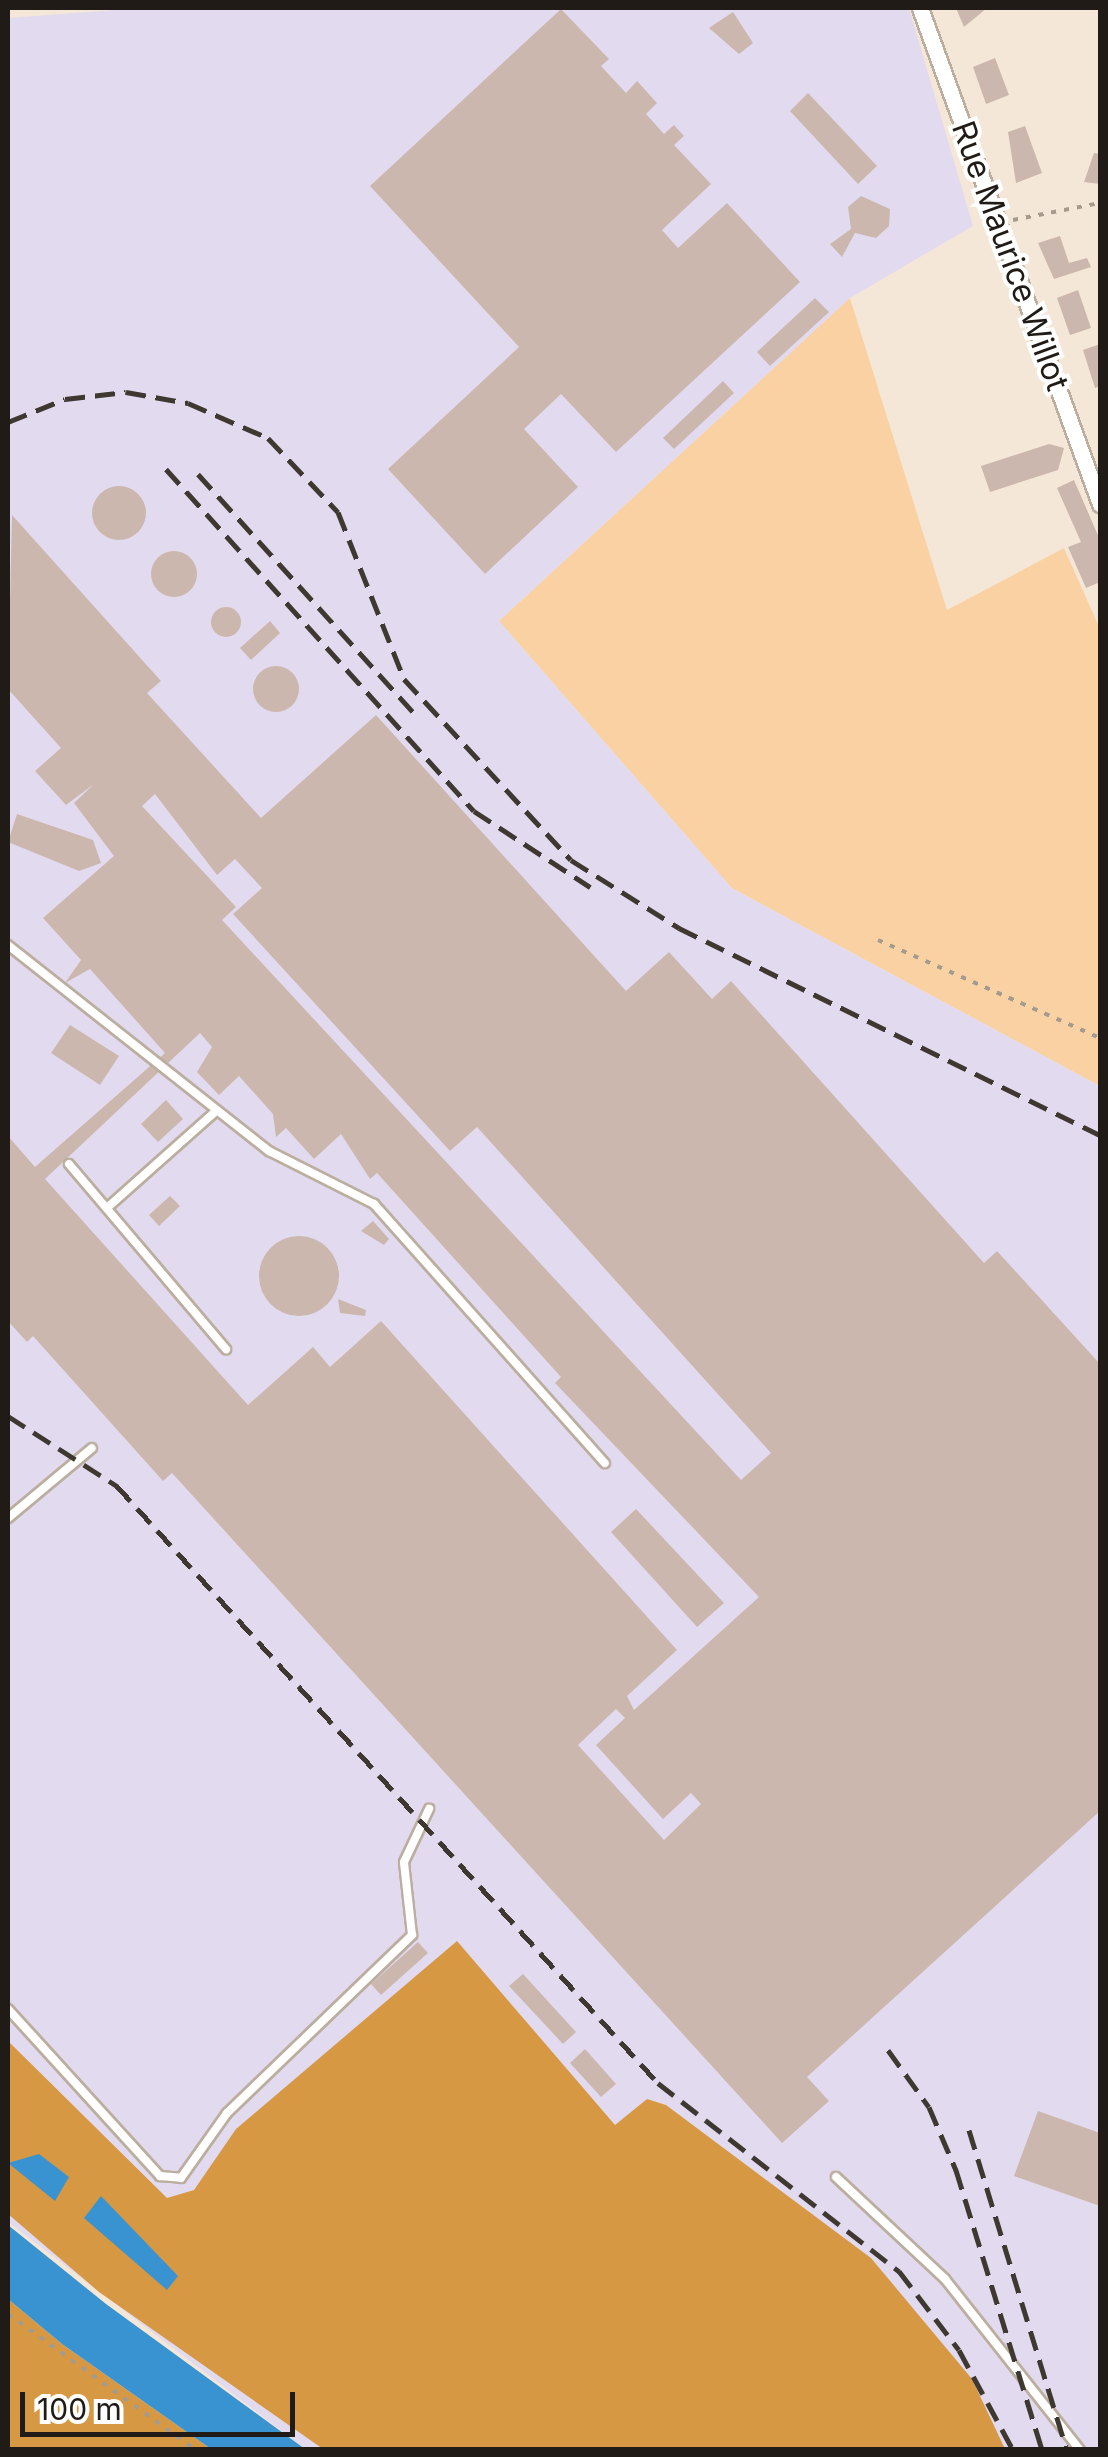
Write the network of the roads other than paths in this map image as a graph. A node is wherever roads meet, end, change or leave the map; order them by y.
1 (920, 8) edge
2 (1094, 466) edge
3 (1100, 504) edge
4 (8, 945) edge
5 (215, 1112) junction
6 (69, 1164) dead end
7 (108, 1207) junction
8 (226, 1349) dead end
9 (92, 1448) dead end
10 (605, 1463) dead end
11 (8, 1518) edge
12 (429, 1808) dead end
13 (8, 2009) edge
14 (836, 2177) dead end
15 (1080, 2450) edge

1 - 2 street, Rue Maurice Willot
2 - 3 street, Rue Maurice Willot
4 - 5 lane
5 - 7 lane
5 - 10 lane
6 - 7 lane
7 - 8 lane
9 - 11 lane
12 - 13 lane
14 - 15 lane

